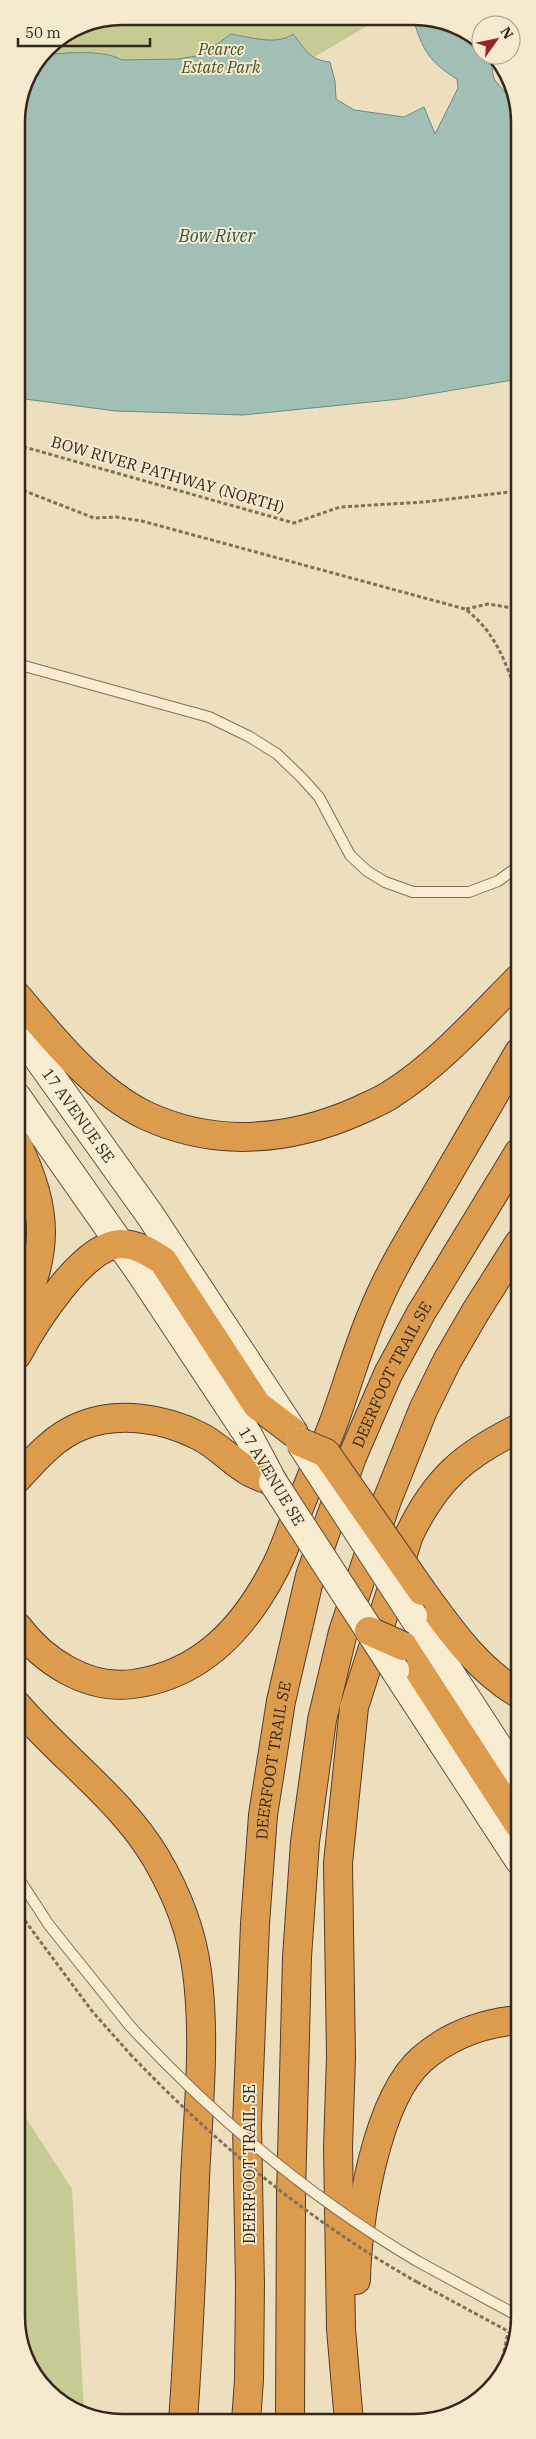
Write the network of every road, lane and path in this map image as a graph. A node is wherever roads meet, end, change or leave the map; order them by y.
1 (25, 448) edge
2 (25, 491) edge
3 (511, 492) edge
4 (511, 608) edge
5 (465, 609) junction
6 (25, 666) edge
7 (511, 679) edge
8 (511, 872) edge
9 (511, 986) edge
10 (25, 1006) edge
11 (25, 1040) edge
12 (511, 1066) edge
13 (25, 1108) edge
14 (25, 1164) edge
15 (511, 1165) edge
16 (120, 1244) junction
17 (511, 1256) edge
18 (25, 1302) edge
19 (25, 1342) edge
20 (511, 1433) edge
21 (297, 1438) junction
22 (25, 1470) edge
23 (272, 1482) junction
24 (370, 1631) joint
25 (25, 1636) edge
26 (399, 1658) junction
27 (511, 1688) edge
28 (25, 1713) edge
29 (511, 1766) edge
30 (511, 1814) edge
31 (511, 1847) edge
32 (25, 1888) edge
33 (25, 1921) edge
34 (511, 2021) edge
35 (130, 2054) dead end
36 (417, 2282) dead end
37 (511, 2311) edge
38 (508, 2332) joint
39 (503, 2356) edge
40 (183, 2414) edge
41 (247, 2414) edge
42 (290, 2414) edge
43 (349, 2414) edge
44 (350, 2414) edge

1 - 3 path, BOW RIVER PATHWAY (NORTH)
2 - 5 path
4 - 5 path
5 - 7 path
6 - 8 lane
9 - 10 highway
11 - 21 main road, 17 AVENUE SE
12 - 25 highway
13 - 16 main road, 17 AVENUE SE
14 - 18 highway
15 - 41 highway, DEERFOOT TRAIL SE
16 - 19 highway
16 - 21 highway
16 - 23 main road, 17 AVENUE SE
17 - 42 highway
20 - 43 highway
21 - 27 highway, bridge
21 - 29 main road, 17 AVENUE SE, bridge
22 - 23 highway
23 - 24 main road, 17 AVENUE SE, bridge
24 - 26 highway, bridge
26 - 30 highway
26 - 31 main road
28 - 40 highway
32 - 37 lane, bridge
33 - 35 path
34 - 44 highway
36 - 38 path
38 - 39 path

